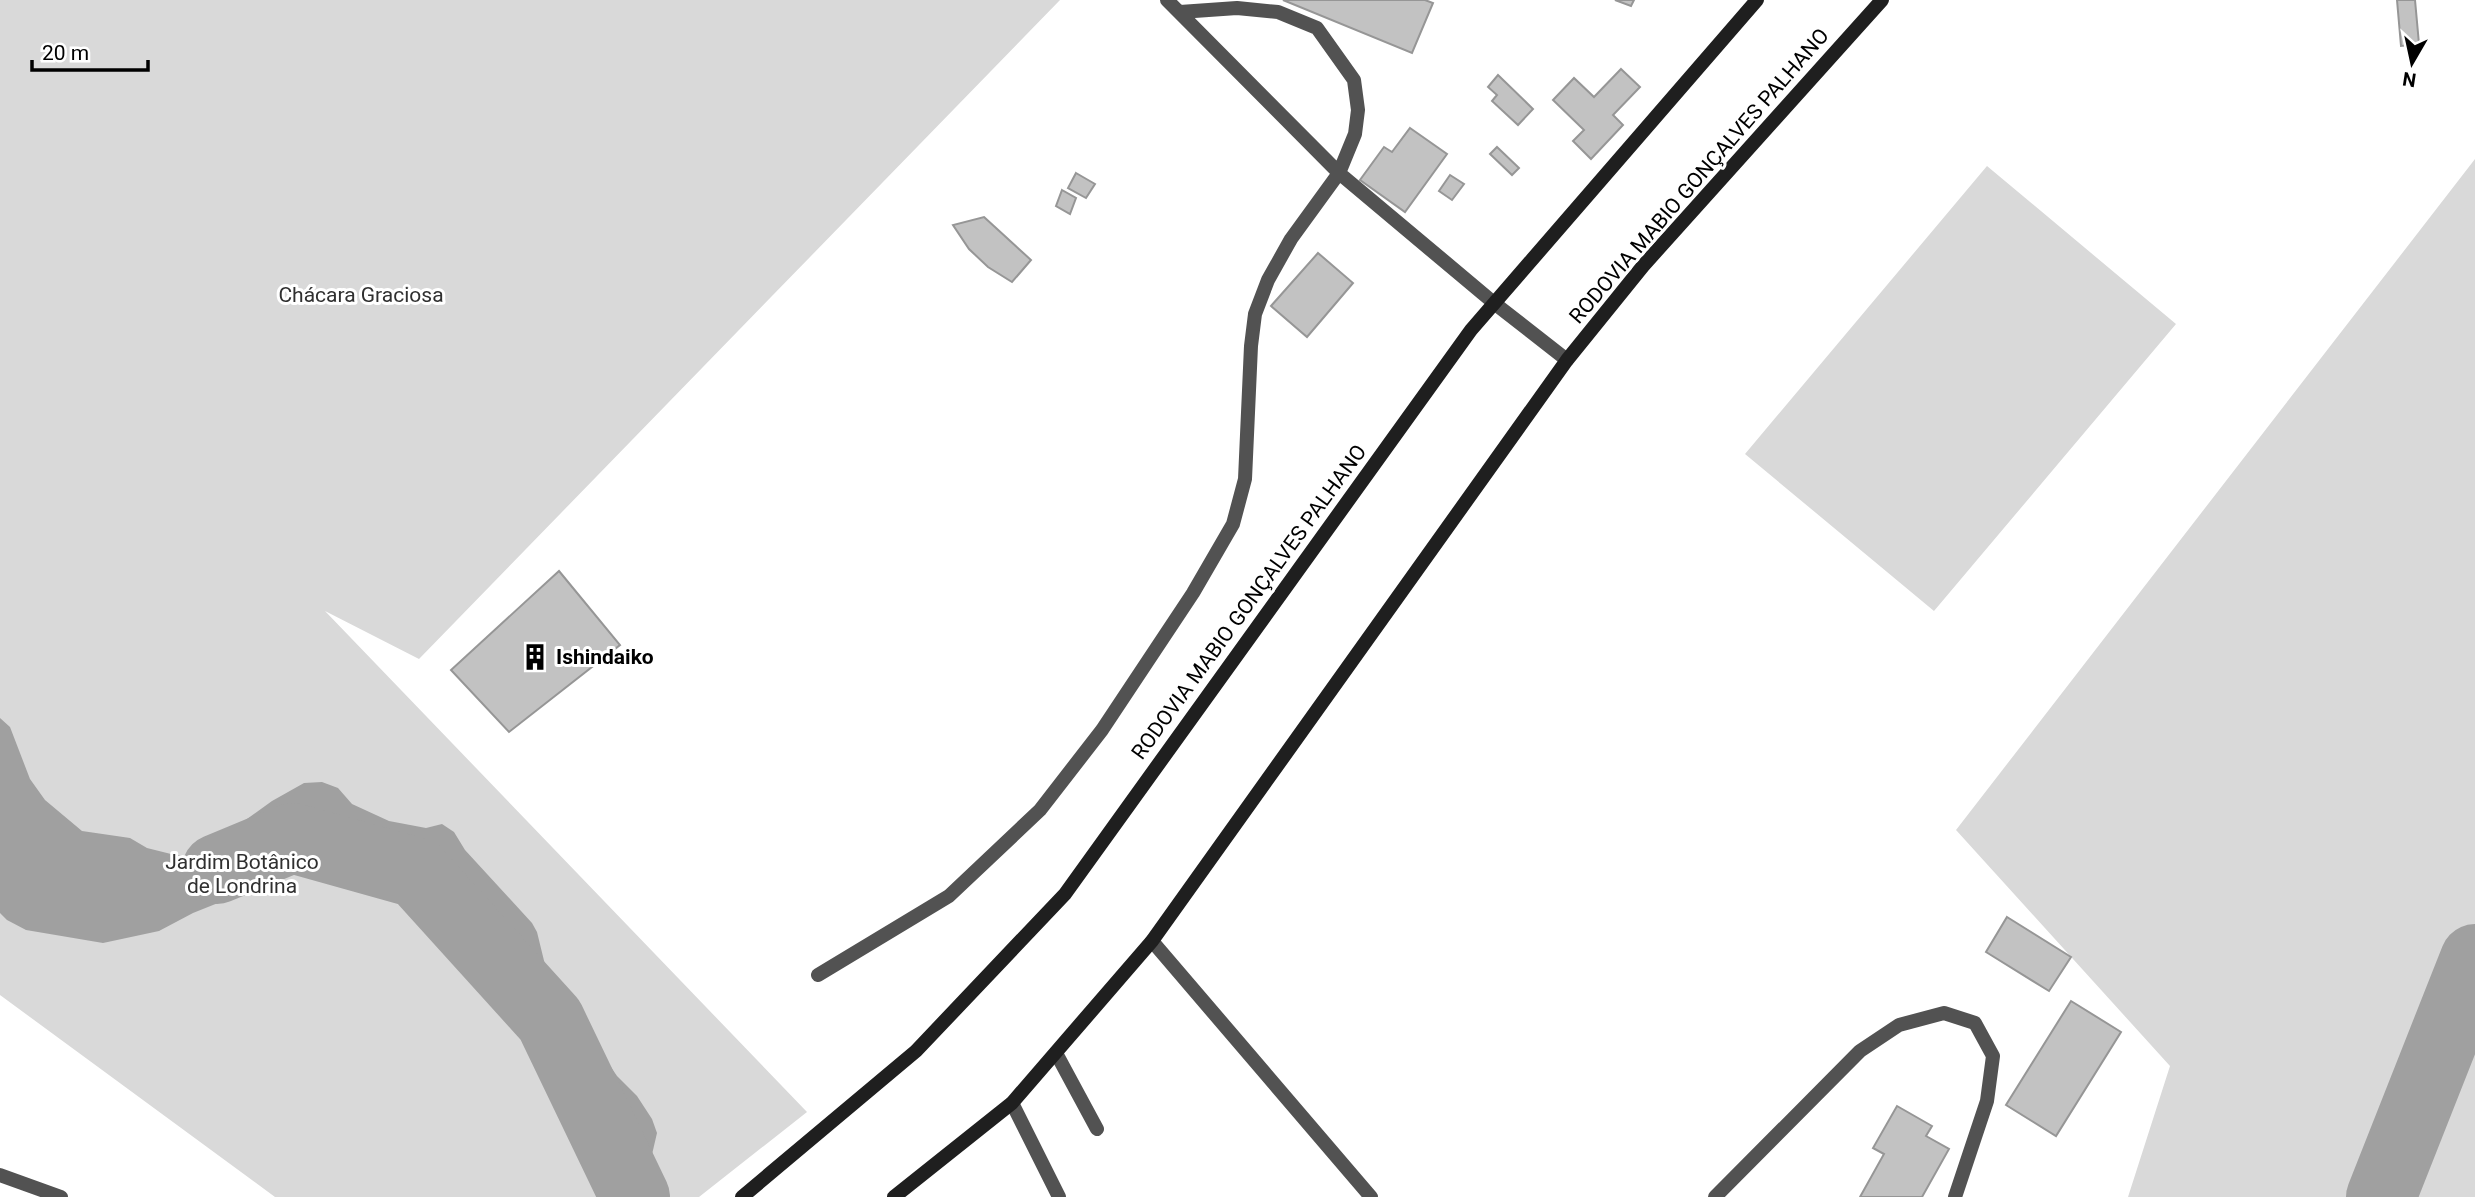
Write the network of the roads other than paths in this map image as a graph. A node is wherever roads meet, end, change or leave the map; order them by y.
1 (1167, 0) edge
2 (1757, 0) edge
3 (1882, 0) edge
4 (1180, 12) junction
5 (1339, 173) junction
6 (1494, 303) junction
7 (1567, 360) junction
8 (1152, 942) junction
9 (818, 975) dead end
10 (1056, 1053) junction
11 (1012, 1103) junction
12 (1097, 1129) dead end
13 (0, 1175) edge
14 (61, 1197) edge
15 (742, 1197) edge
16 (894, 1197) edge
17 (1059, 1197) edge
18 (1371, 1197) edge
19 (1715, 1197) edge
20 (1955, 1197) edge

1 - 4 street
2 - 6 main road, RODOVIA MABIO GONÇALVES PALHANO
3 - 7 main road, RODOVIA MABIO GONÇALVES PALHANO
4 - 5 street
4 - 5 street
5 - 6 street
5 - 9 street
6 - 7 street
6 - 15 main road, RODOVIA MABIO GONÇALVES PALHANO
7 - 8 main road, RODOVIA MABIO GONÇALVES PALHANO
8 - 10 main road, RODOVIA MABIO GONÇALVES PALHANO
8 - 18 street
10 - 11 main road, RODOVIA MABIO GONÇALVES PALHANO
10 - 12 street
11 - 16 main road, RODOVIA MABIO GONÇALVES PALHANO
11 - 17 street
13 - 14 street
19 - 20 street

